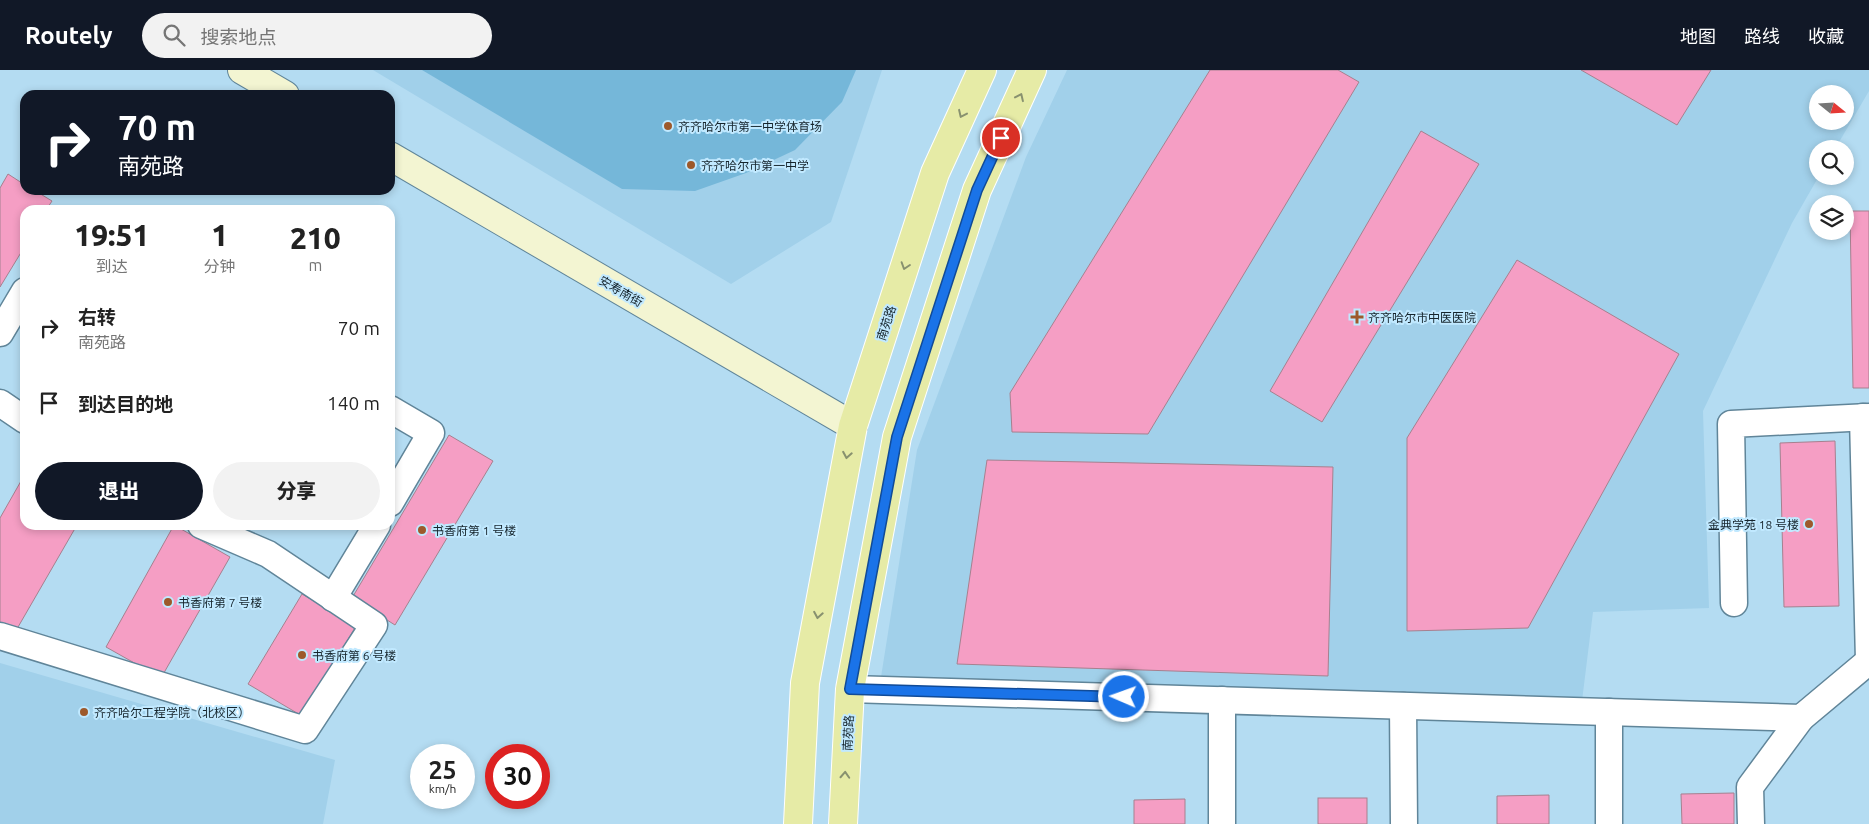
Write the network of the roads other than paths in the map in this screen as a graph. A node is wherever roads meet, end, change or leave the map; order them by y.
1 (242, 70) edge
2 (982, 70) edge
3 (1032, 70) edge
4 (276, 90) edge
5 (395, 159) edge
6 (20, 299) edge
7 (0, 332) edge
8 (0, 403) edge
9 (395, 412) edge
10 (20, 417) edge
11 (1866, 417) edge
12 (853, 426) junction
13 (395, 494) edge
14 (213, 530) edge
15 (374, 530) edge
16 (333, 598) junction
17 (1734, 603) dead end
18 (0, 636) edge
19 (1869, 661) edge
20 (850, 689) junction
21 (1222, 700) junction
22 (1403, 706) junction
23 (1609, 712) junction
24 (1801, 718) junction
25 (798, 824) edge
26 (843, 824) edge
27 (1222, 824) edge
28 (1404, 824) edge
29 (1609, 824) edge
30 (1751, 824) edge

1 - 4 street
2 -> 12 main road, 南苑路
20 -> 3 main road, 南苑路
5 - 12 street, 安寿南街
6 - 7 street
8 - 10 street
9 - 13 street
11 - 17 street
11 - 19 street
12 -> 25 main road, 南苑路
14 - 16 street
15 - 16 street
16 - 18 street
19 - 24 street
20 - 21 street
26 -> 20 main road, 南苑路
21 - 22 street
21 - 27 street
22 - 23 street
22 - 28 street
23 - 24 street
23 - 29 street
24 - 30 street

